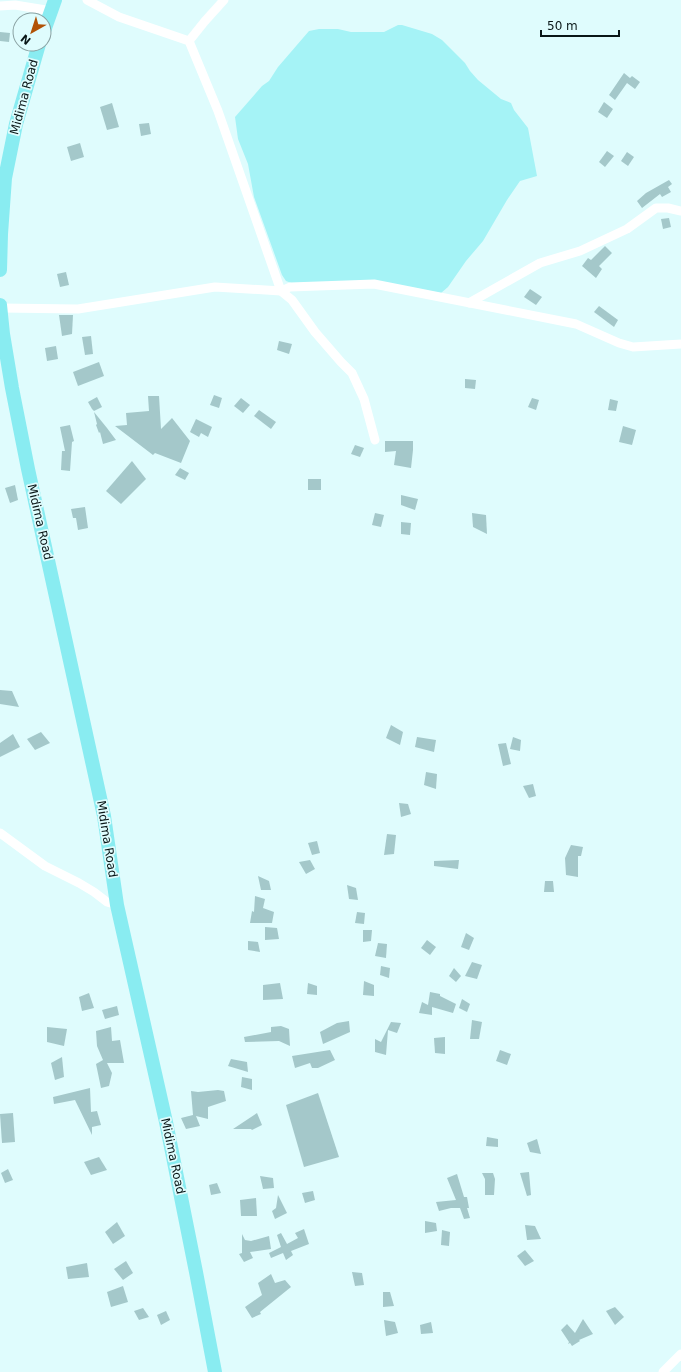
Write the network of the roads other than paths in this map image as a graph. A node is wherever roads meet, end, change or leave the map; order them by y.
1 (87, 0) edge
2 (224, 0) edge
3 (53, 5) edge
4 (0, 6) edge
5 (190, 41) junction
6 (37, 52) edge
7 (681, 211) edge
8 (0, 270) edge
9 (282, 291) junction
10 (469, 303) junction
11 (0, 306) edge
12 (681, 344) edge
13 (375, 440) dead end
14 (0, 833) edge
15 (117, 905) junction
16 (681, 1354) edge
17 (215, 1372) edge
18 (663, 1372) edge

1 - 5 street
2 - 5 street
3 - 4 street
5 - 9 street
6 - 8 main road, Midima Road
7 - 10 street
9 - 10 street
9 - 11 street
9 - 13 street
10 - 12 street
11 - 15 main road, Midima Road
14 - 15 street
15 - 17 main road, Midima Road
16 - 18 street

